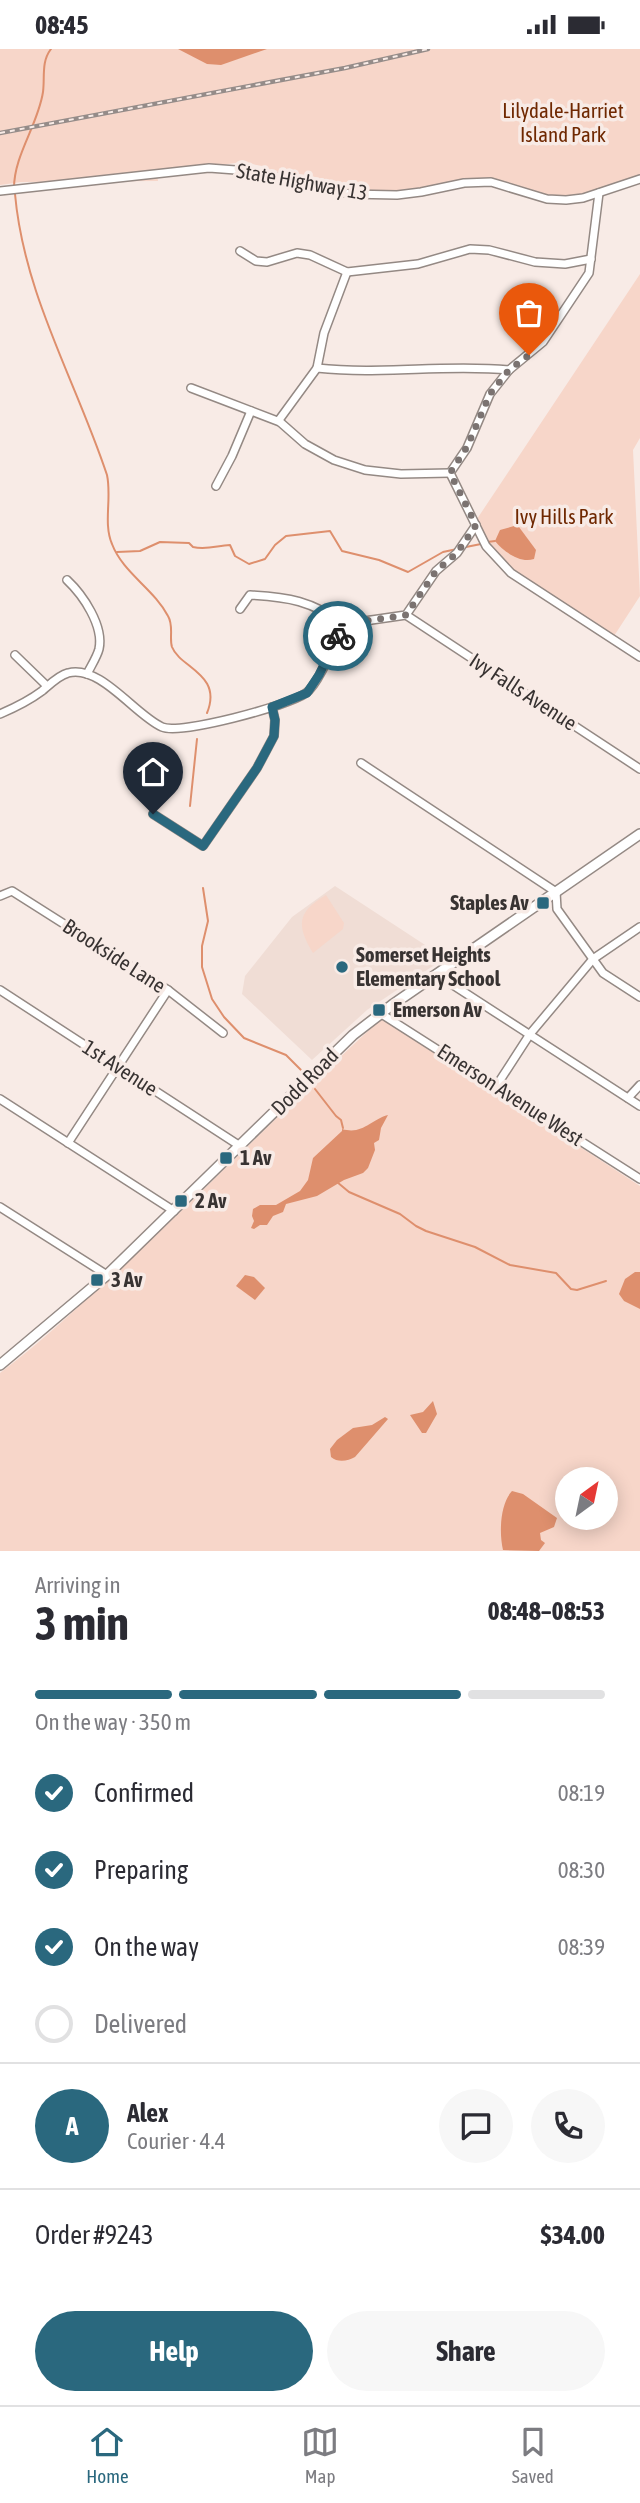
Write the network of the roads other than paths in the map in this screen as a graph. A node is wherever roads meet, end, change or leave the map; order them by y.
1 (640, 179) edge
2 (0, 191) edge
3 (599, 193) junction
4 (240, 251) dead end
5 (591, 259) junction
6 (347, 272) junction
7 (317, 368) junction
8 (509, 370) junction
9 (191, 388) dead end
10 (251, 411) junction
11 (280, 422) junction
12 (450, 473) junction
13 (216, 486) dead end
14 (476, 525) junction
15 (67, 580) dead end
16 (240, 609) dead end
17 (406, 615) junction
18 (344, 624) junction
19 (15, 655) dead end
20 (640, 657) edge
21 (87, 674) junction
22 (47, 686) junction
23 (272, 707) junction
24 (0, 714) edge
25 (361, 763) dead end
26 (640, 769) edge
27 (153, 814) dead end
28 (640, 834) edge
29 (556, 892) junction
30 (0, 896) edge
31 (640, 927) edge
32 (593, 959) junction
33 (436, 974) junction
34 (168, 990) junction
35 (0, 991) edge
36 (640, 997) edge
37 (380, 1013) junction
38 (223, 1033) dead end
39 (530, 1034) junction
40 (118, 1066) junction
41 (496, 1085) junction
42 (640, 1085) edge
43 (628, 1098) junction
44 (0, 1099) edge
45 (640, 1106) edge
46 (68, 1143) junction
47 (240, 1146) junction
48 (640, 1179) edge
49 (0, 1207) edge
50 (174, 1211) junction
51 (107, 1275) junction
52 (0, 1366) edge

1 - 3 street, State Highway 13
2 - 3 street, State Highway 13
3 - 5 street
4 - 6 street
5 - 6 street
5 - 8 street
6 - 7 street
7 - 8 street
7 - 11 street
8 - 12 street
9 - 10 street
10 - 11 street
10 - 13 street
11 - 12 street
12 - 14 street
14 - 17 street
14 - 20 street
15 - 21 street
16 - 18 street
17 - 18 street
17 - 26 street, Ivy Falls Avenue
18 - 23 street
19 - 22 street
21 - 22 street
21 - 23 street
22 - 24 street
23 - 27 street
25 - 29 street
28 - 29 main road, Dodd Road
29 - 32 street
29 - 33 main road, Dodd Road
30 - 34 street, Brookside Lane
31 - 32 street
32 - 36 street
32 - 39 street
33 - 37 main road, Dodd Road
33 - 39 street
34 - 38 street, Brookside Lane
34 - 40 street
35 - 40 street, 1st Avenue
37 - 41 street, Emerson Avenue West
37 - 47 main road, Dodd Road
39 - 41 street
39 - 43 street
40 - 46 street
40 - 47 street, 1st Avenue
41 - 48 street, Emerson Avenue West
42 - 43 street
43 - 45 street
44 - 46 street
46 - 50 street
47 - 50 main road, Dodd Road
49 - 51 street
50 - 51 main road, Dodd Road
51 - 52 main road, Dodd Road

